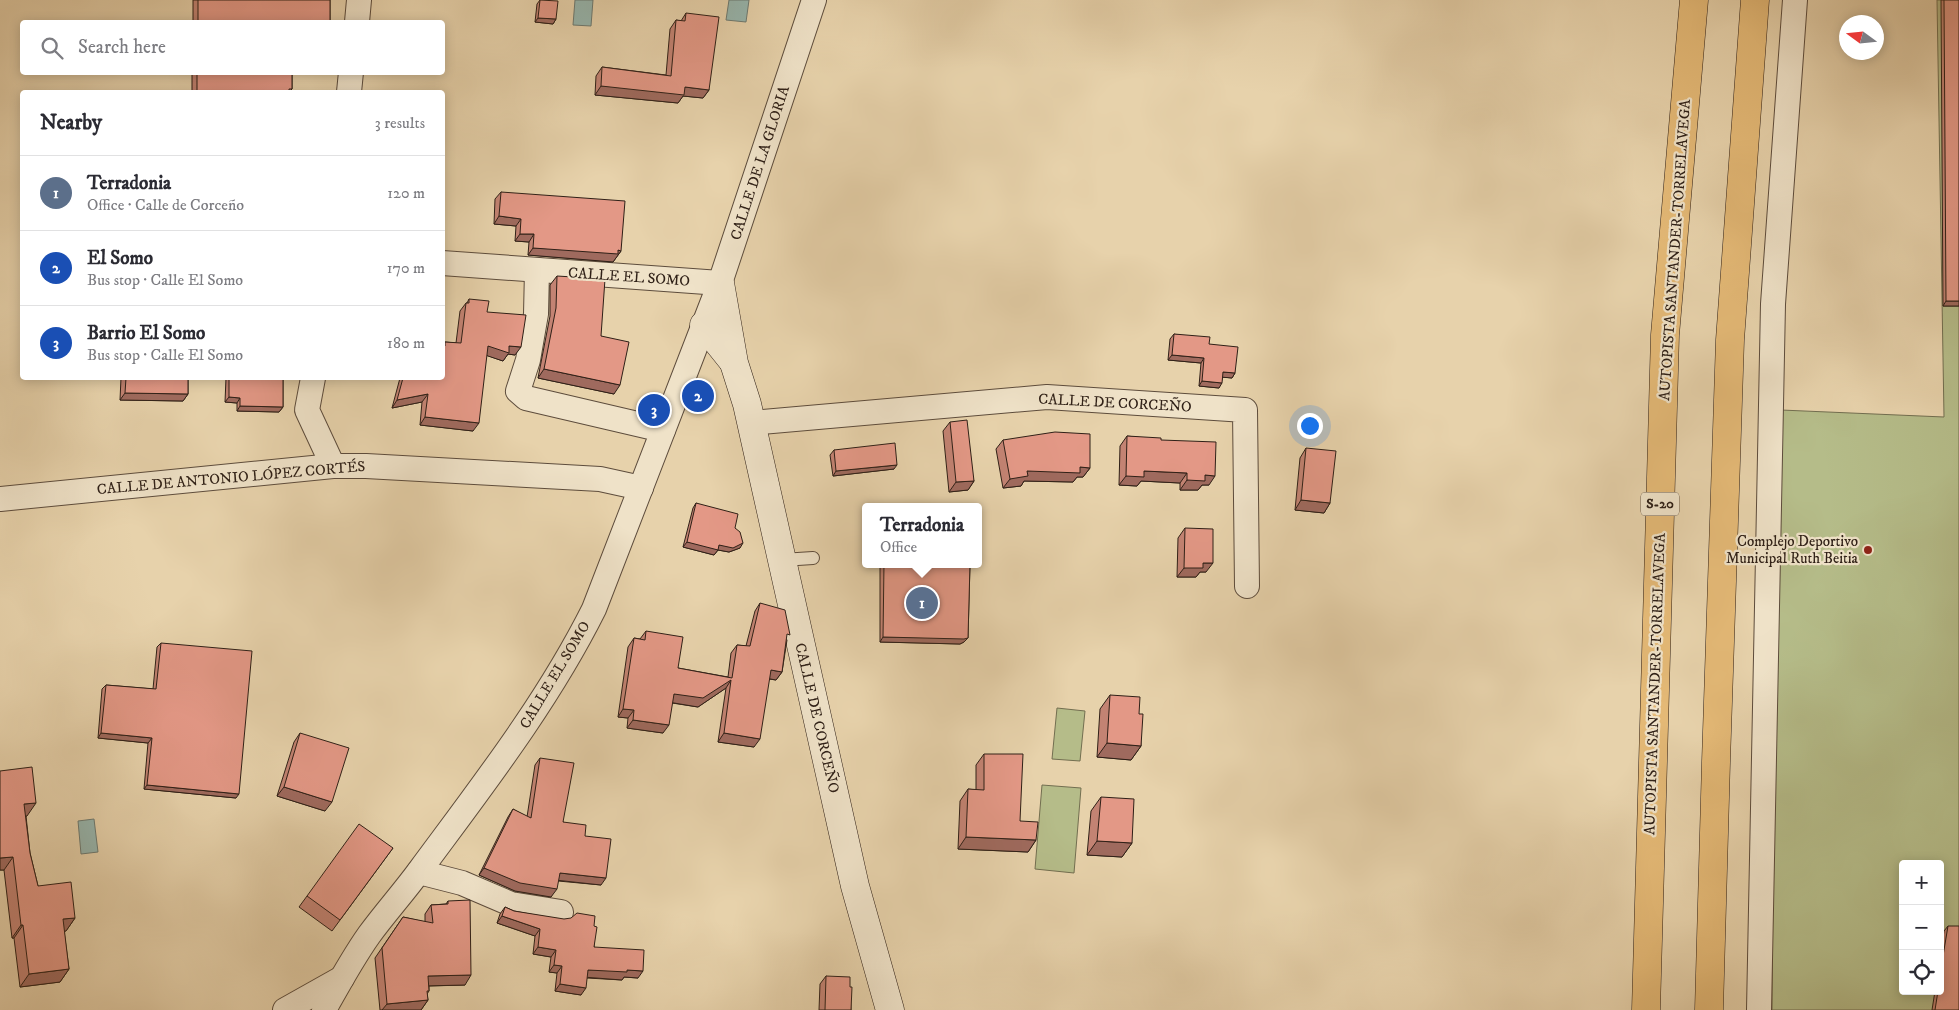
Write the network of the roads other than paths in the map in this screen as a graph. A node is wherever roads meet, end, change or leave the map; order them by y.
1 (359, 0) edge
2 (814, 0) edge
3 (1694, 0) edge
4 (1755, 0) edge
5 (1795, 0) edge
6 (357, 20) edge
7 (351, 75) edge
8 (349, 90) edge
9 (445, 263) edge
10 (537, 270) junction
11 (720, 283) junction
12 (704, 325) junction
13 (734, 363) junction
14 (312, 380) edge
15 (751, 423) junction
16 (663, 430) junction
17 (333, 466) junction
18 (641, 488) junction
19 (0, 499) edge
20 (813, 558) dead end
21 (782, 560) junction
22 (1247, 586) dead end
23 (419, 872) junction
24 (561, 912) dead end
25 (342, 978) junction
26 (284, 1010) edge
27 (324, 1010) edge
28 (890, 1010) edge
29 (1646, 1010) edge
30 (1709, 1010) edge
31 (1759, 1010) edge

1 - 6 street
2 - 11 street, CALLE DE LA GLORIA
3 - 29 highway, AUTOPISTA SANTANDER-TORRELAVEGA / S-20
4 - 30 highway
5 - 31 street
7 - 8 street
9 - 10 street, CALLE EL SOMO
10 - 11 street, CALLE EL SOMO
10 - 16 street
11 - 12 street, CALLE DE LA GLORIA
11 - 13 main road, CALLE DE CORCEÑO
12 - 13 main road, CALLE DE CORCEÑO
12 - 16 street, CALLE EL SOMO
13 - 15 main road, CALLE DE CORCEÑO
14 - 17 street
15 - 21 main road, CALLE DE CORCEÑO
15 - 22 street, CALLE DE CORCEÑO
16 - 18 street, CALLE EL SOMO
17 - 18 street, CALLE DE ANTONIO LÓPEZ CORTÉS
17 - 19 street, CALLE DE ANTONIO LÓPEZ CORTÉS
18 - 23 street, CALLE EL SOMO
20 - 21 lane
21 - 28 main road, CALLE DE CORCEÑO
23 - 24 street
23 - 25 street, CALLE EL SOMO
25 - 26 street
25 - 27 street, CALLE EL SOMO

